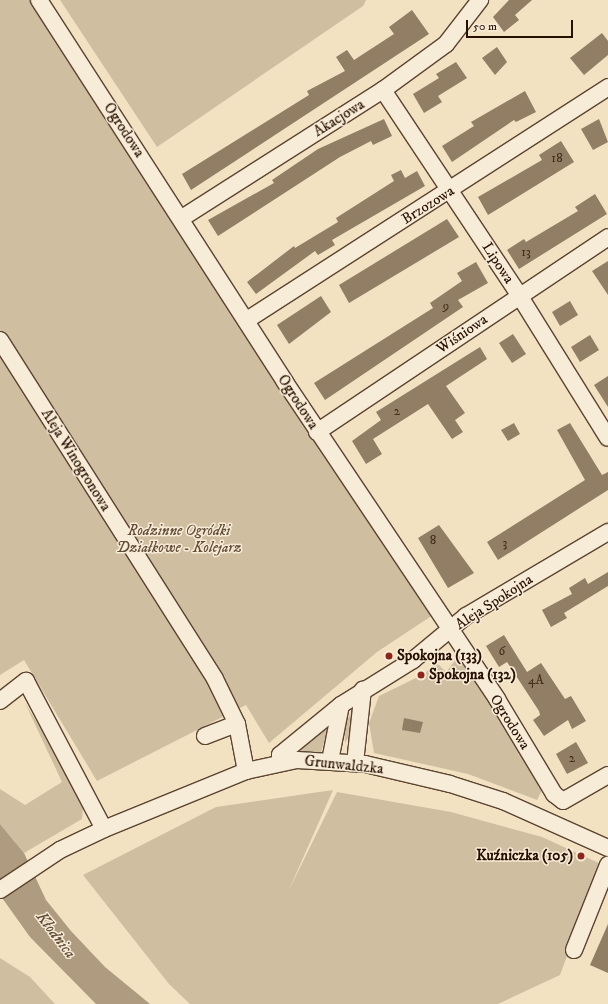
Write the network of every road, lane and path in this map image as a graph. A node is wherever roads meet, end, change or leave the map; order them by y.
1 (39, 0) edge
2 (480, 0) edge
3 (608, 87) edge
4 (383, 90) junction
5 (451, 190) junction
6 (182, 218) junction
7 (608, 237) edge
8 (519, 295) junction
9 (247, 320) junction
10 (0, 340) edge
11 (317, 432) junction
12 (608, 438) edge
13 (608, 532) edge
14 (450, 630) junction
15 (363, 689) junction
16 (0, 701) edge
17 (341, 706) junction
18 (237, 724) junction
19 (205, 736) dead end
20 (330, 761) junction
21 (280, 763) junction
22 (355, 763) junction
23 (246, 771) junction
24 (608, 775) edge
25 (104, 829) junction
26 (608, 848) edge
27 (608, 865) edge
28 (0, 890) edge
29 (574, 950) dead end

1 - 6 street, Ogrodowa
2 - 4 street, Akacjowa
3 - 5 street, Brzozowa
4 - 5 street, Lipowa
4 - 6 street, Akacjowa
5 - 8 street, Lipowa
5 - 9 street, Brzozowa
6 - 9 street, Ogrodowa
7 - 8 street, Wiśniowa
8 - 11 street, Wiśniowa
8 - 12 street, Lipowa
9 - 11 street, Ogrodowa
10 - 18 street, Aleja Winogronowa
11 - 14 street, Ogrodowa
13 - 14 street, Aleja Spokojna
14 - 15 street, Aleja Spokojna
14 - 24 street, Ogrodowa
15 - 17 street, Aleja Spokojna
15 - 22 street
16 - 25 street
17 - 20 street
17 - 21 street, Aleja Spokojna
18 - 19 street
18 - 23 street, Aleja Winogronowa
20 - 21 street, Grunwaldzka
20 - 22 street, Grunwaldzka
21 - 23 street, Grunwaldzka
22 - 26 street, Grunwaldzka
23 - 25 street, Grunwaldzka
25 - 28 street, Grunwaldzka
27 - 29 street

